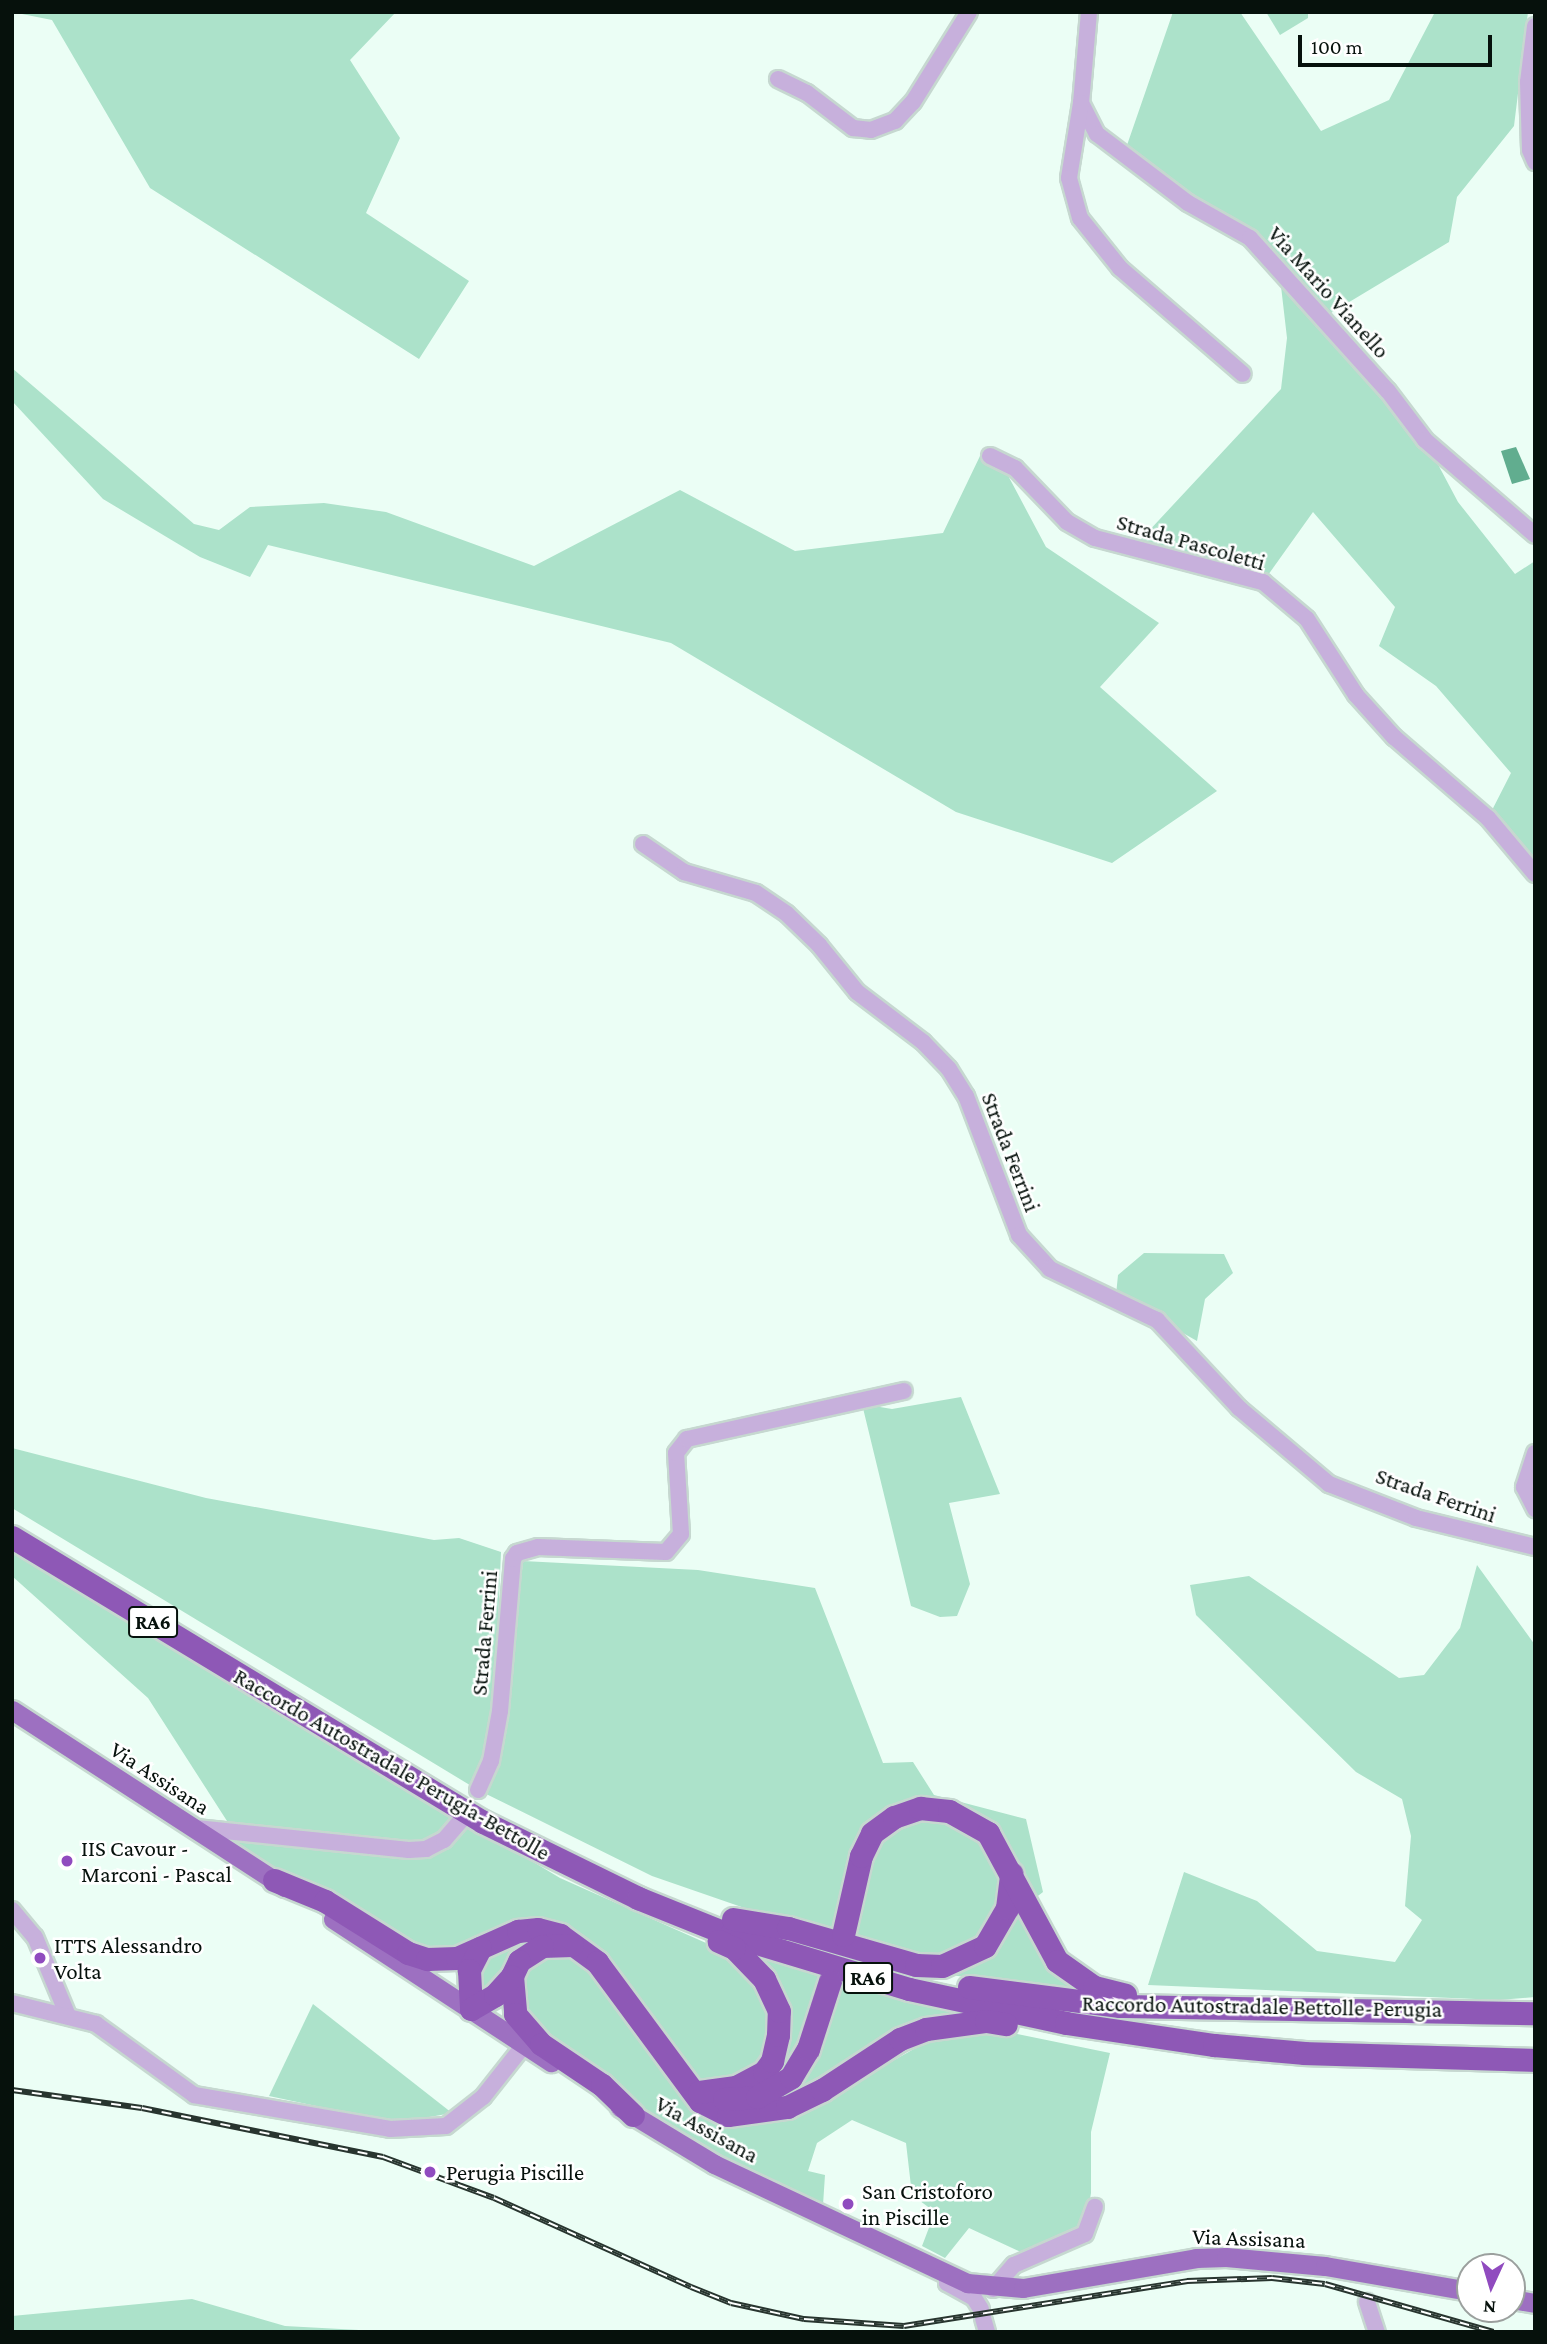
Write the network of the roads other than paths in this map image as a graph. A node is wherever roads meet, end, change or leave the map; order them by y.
1 (969, 12) edge
2 (1089, 12) edge
3 (1535, 26) edge
4 (778, 79) dead end
5 (1081, 103) junction
6 (1535, 162) edge
7 (1243, 374) dead end
8 (990, 456) dead end
9 (1535, 536) edge
10 (643, 844) dead end
11 (1535, 874) edge
12 (904, 1391) dead end
13 (1535, 1453) edge
14 (1535, 1509) edge
15 (12, 1520) edge
16 (12, 1537) edge
17 (1535, 1547) edge
18 (49, 1551) junction
19 (265, 1682) junction
20 (12, 1710) edge
21 (478, 1790) dead end
22 (463, 1818) dead end
23 (190, 1827) junction
24 (541, 1852) junction
25 (1011, 1873) junction
26 (274, 1880) junction
27 (12, 1910) edge
28 (733, 1919) junction
29 (844, 1935) dead end
30 (579, 1946) junction
31 (480, 1948) junction
32 (512, 1976) junction
33 (830, 1981) dead end
34 (12, 2003) edge
35 (471, 2009) junction
36 (1386, 2010) junction
37 (1535, 2013) edge
38 (68, 2016) junction
39 (524, 2045) junction
40 (1214, 2045) junction
41 (1535, 2060) edge
42 (693, 2087) junction
43 (633, 2115) junction
44 (1095, 2207) dead end
45 (947, 2274) junction
46 (993, 2289) junction
47 (1370, 2289) junction
48 (1456, 2291) edge
49 (984, 2320) edge
50 (1377, 2332) edge

1 - 4 street
2 - 5 street
3 - 6 street
5 - 7 street
5 - 9 street, Via Mario Vianello
8 - 11 street, Strada Pascoletti
10 - 17 street, Strada Ferrini
12 - 21 street, Strada Ferrini
13 - 14 street
15 - 18 highway, RA6
16 - 18 highway, Raccordo Autostradale Perugia-Bettolle / RA6
18 - 19 highway, Raccordo Autostradale Perugia-Bettolle / RA6
19 - 24 highway, Raccordo Autostradale Perugia-Bettolle / RA6
19 - 28 highway, Raccordo Autostradale Bettolle-Perugia / RA6
20 - 23 main road, Via Assisana
22 - 23 street
23 - 26 main road, Via Assisana
24 - 40 highway, Raccordo Autostradale Perugia-Bettolle / RA6
24 - 42 highway
25 - 28 highway
25 - 29 highway
25 - 36 highway
26 - 31 highway
26 - 35 main road, Via Assisana
27 - 38 street
28 - 36 highway, Raccordo Autostradale Bettolle-Perugia / RA6
30 - 31 highway
30 - 32 highway
30 - 42 highway
31 - 35 highway
32 - 35 highway
32 - 43 highway
33 - 42 highway
34 - 38 street
35 - 39 main road, Via Assisana
36 - 37 highway, Raccordo Autostradale Bettolle-Perugia / RA6
38 - 39 street
39 - 43 main road, Via Assisana
40 - 41 highway, Raccordo Autostradale Perugia-Bettolle / RA6
40 - 42 highway
43 - 45 main road, Via Assisana
44 - 46 street
45 - 46 main road, Via Assisana
45 - 49 street
46 - 47 main road, Via Assisana
47 - 48 main road, Via Assisana
47 - 50 street

